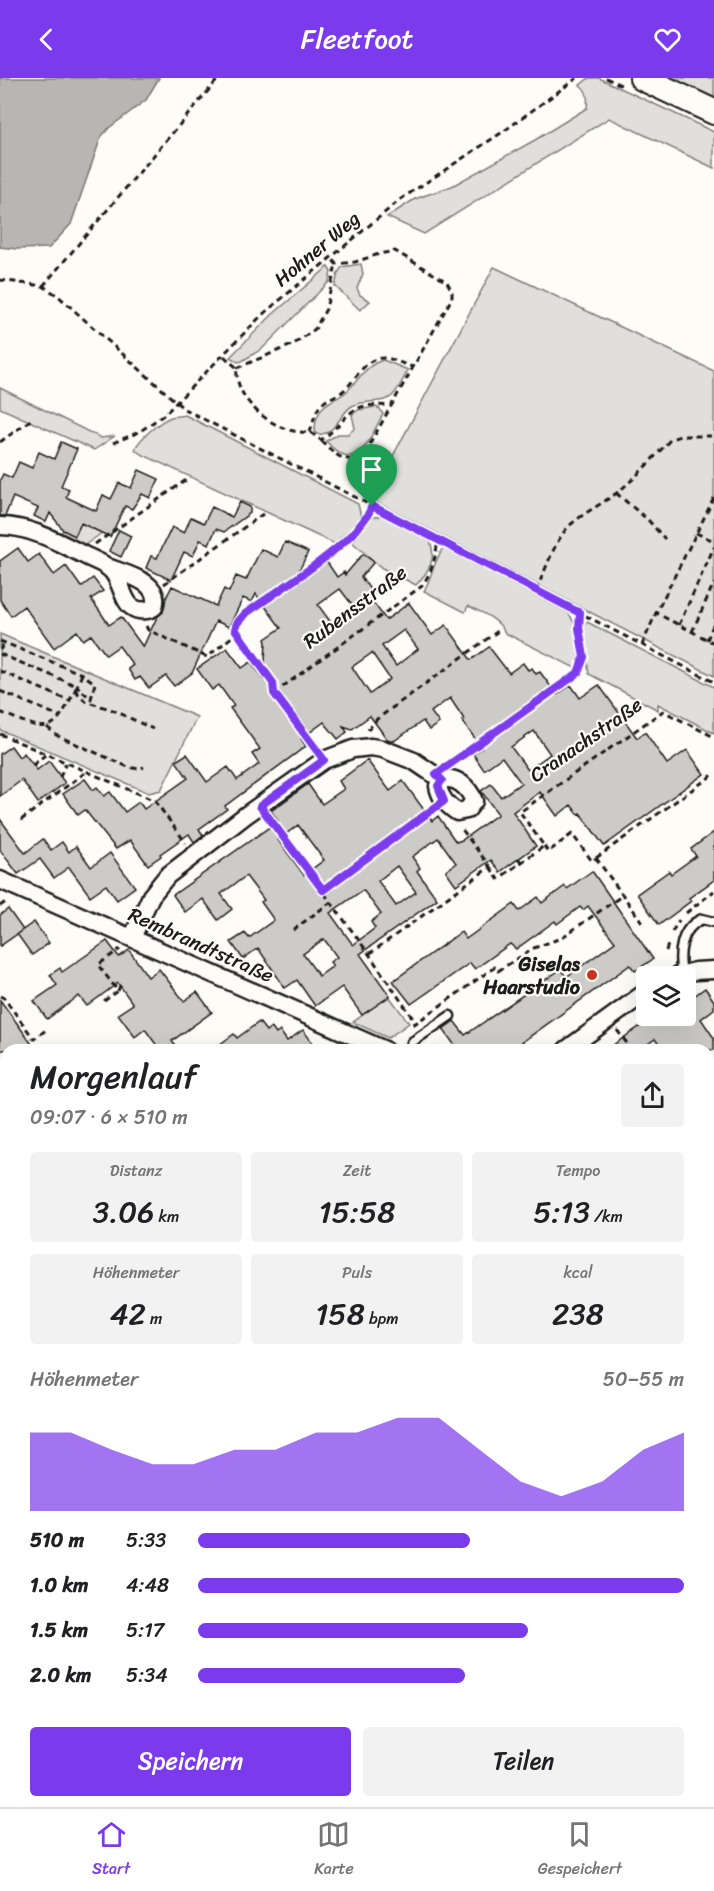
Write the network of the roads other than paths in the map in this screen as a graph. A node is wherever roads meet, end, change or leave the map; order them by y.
1 (642, 78) edge
2 (714, 112) edge
3 (0, 526) edge
4 (110, 568) junction
5 (439, 777) junction
6 (0, 880) edge
7 (714, 922) edge
8 (132, 938) junction
9 (679, 966) edge
10 (714, 970) edge
11 (696, 973) edge
12 (636, 999) edge
13 (450, 1016) dead end
14 (370, 1044) edge
15 (412, 1044) edge
16 (574, 1044) edge

1 - 2 main road
3 - 4 street
4 - 4 street
5 - 5 street
5 - 8 street
6 - 8 street, Rembrandtstraße
7 - 9 lane
8 - 14 street, Rembrandtstraße
10 - 11 street
12 - 16 street
13 - 15 lane

